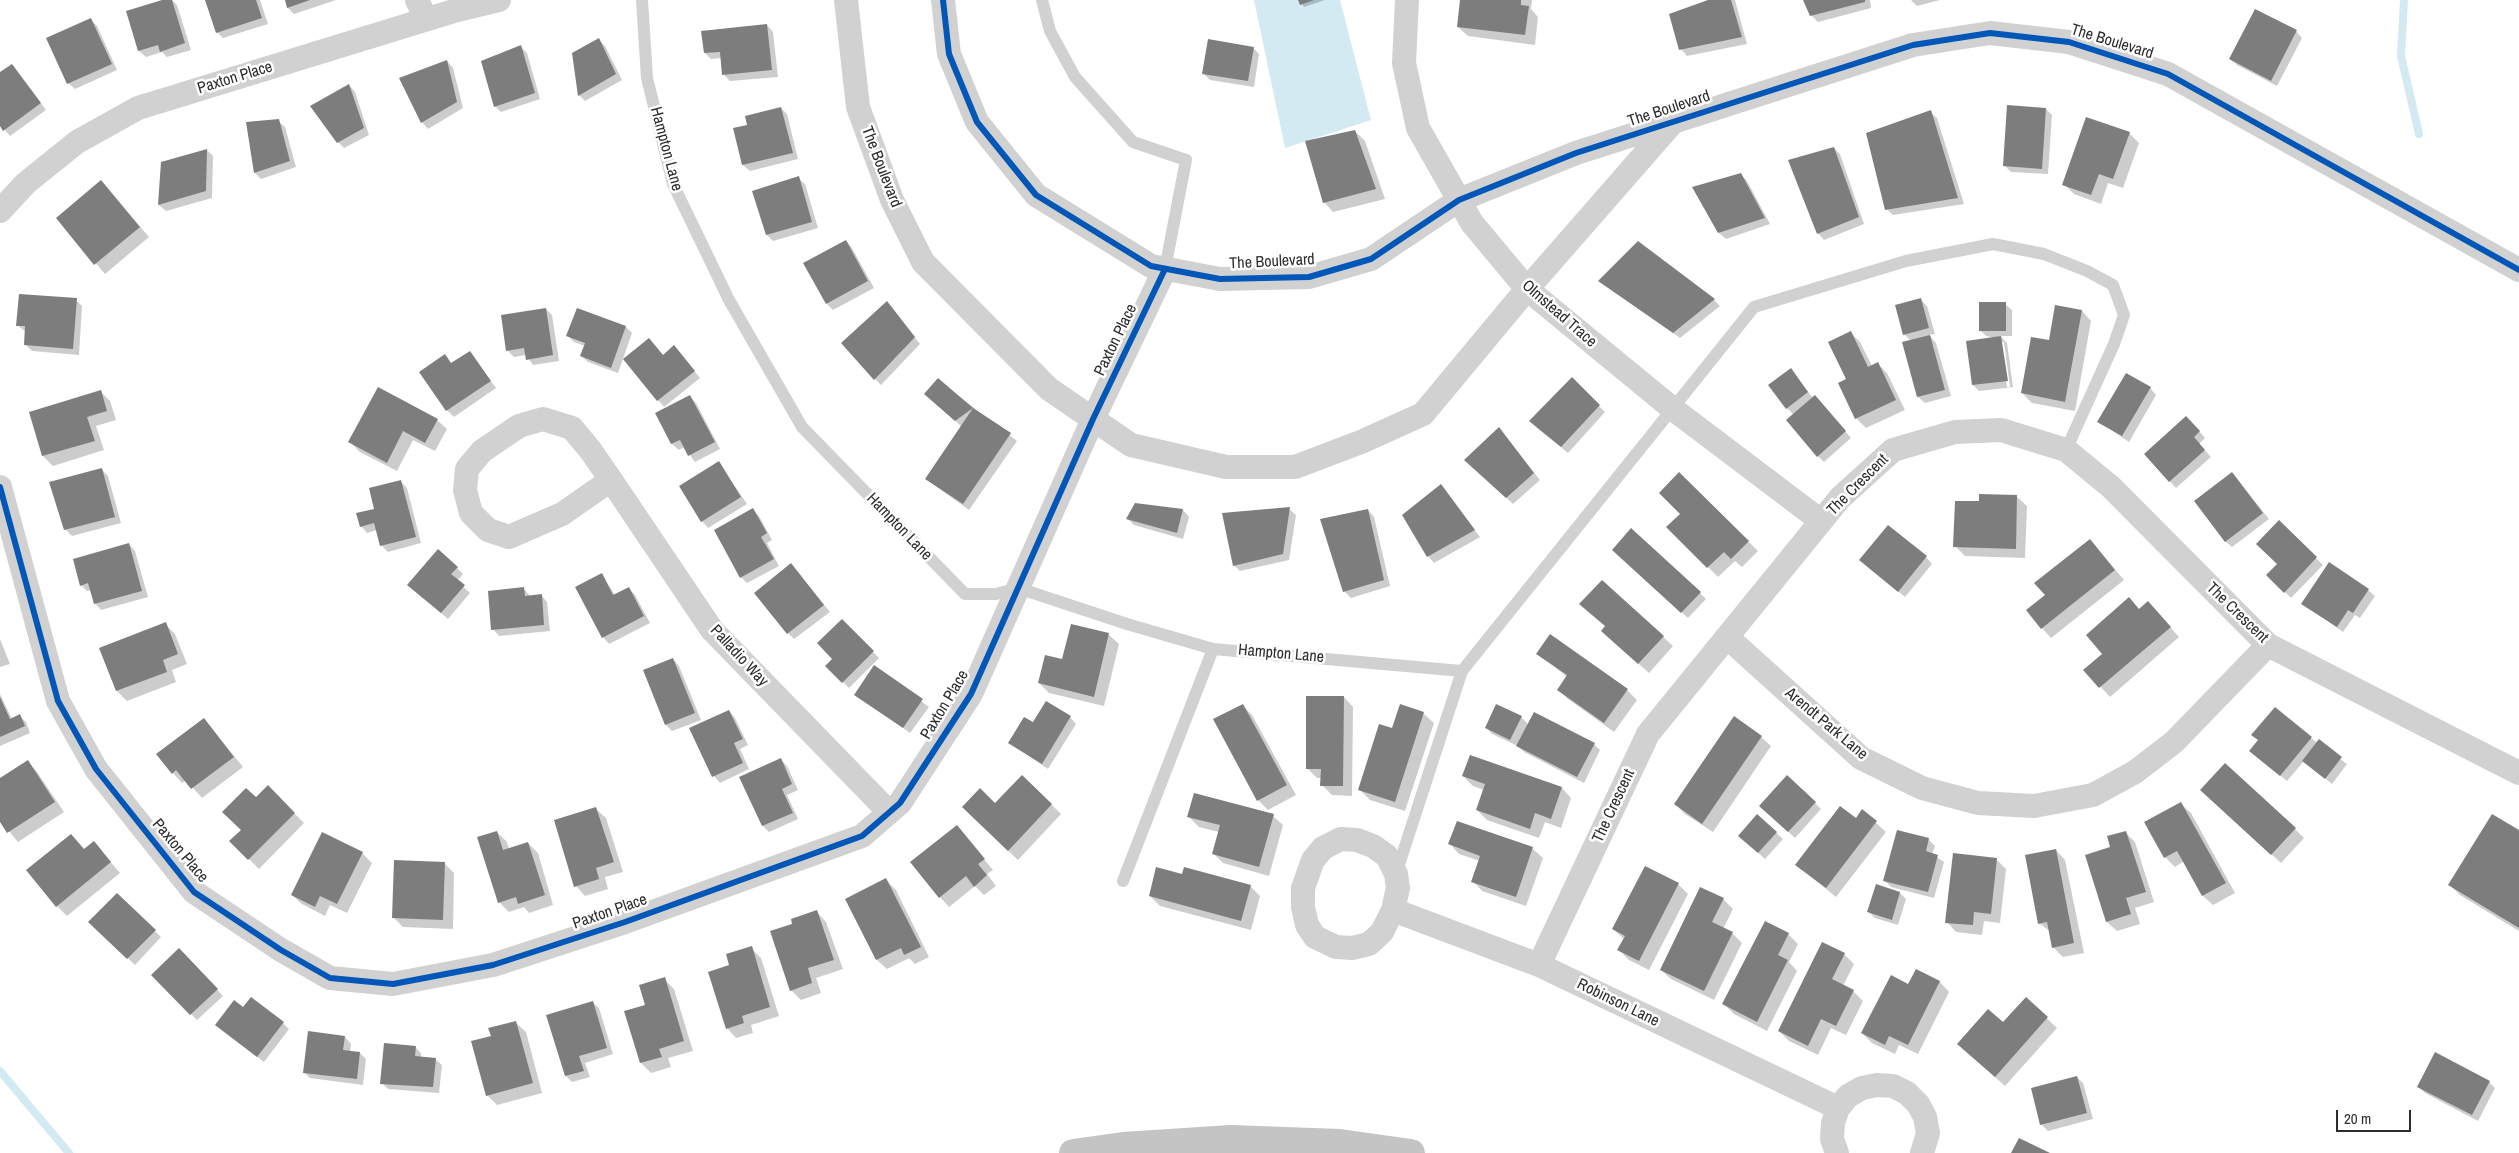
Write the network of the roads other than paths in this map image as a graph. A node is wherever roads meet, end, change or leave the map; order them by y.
1 (499, 0) edge
2 (642, 0) edge
3 (846, 0) edge
4 (943, 0) edge
5 (1042, 0) edge
6 (1408, 0) edge
7 (421, 10) edge
8 (1674, 122) junction
9 (1459, 200) junction
10 (0, 211) edge
11 (1165, 269) junction
12 (2519, 270) edge
13 (1527, 289) junction
14 (1673, 409) junction
15 (1093, 419) junction
16 (2066, 450) junction
17 (611, 480) junction
18 (0, 487) edge
19 (1822, 521) junction
20 (1018, 588) junction
21 (1727, 637) junction
22 (2268, 645) junction
23 (1213, 648) junction
24 (1462, 670) junction
25 (2519, 773) edge
26 (889, 812) junction
27 (1396, 874) junction
28 (1123, 881) dead end
29 (1393, 910) junction
30 (1539, 965) junction
31 (1838, 1108) junction
32 (1073, 1153) edge
33 (1411, 1153) edge
34 (1837, 1153) edge
35 (1922, 1153) edge

1 - 7 street, Paxton Place
2 - 20 lane, Hampton Lane
3 - 15 street, The Boulevard
4 - 11 street, The Boulevard
5 - 11 lane
6 - 9 street, Olmstead Trace
7 - 10 street, Paxton Place
8 - 9 street, The Boulevard
8 - 12 street, The Boulevard
8 - 13 street, The Boulevard
9 - 11 street, The Boulevard
9 - 13 street, Olmstead Trace
11 - 15 street, Paxton Place
13 - 14 street, Olmstead Trace
13 - 15 street, The Boulevard
14 - 16 lane
14 - 19 street, Olmstead Trace
14 - 24 lane
15 - 20 street, Paxton Place
16 - 19 street, The Crescent
16 - 22 street, The Crescent
17 - 17 street, Palladio Way
17 - 26 street, Palladio Way
18 - 26 street, Paxton Place
19 - 21 street, The Crescent
20 - 23 lane, Hampton Lane
20 - 26 street, Paxton Place
21 - 22 street, Arendt Park Lane
21 - 30 street, The Crescent
22 - 25 street, The Crescent
23 - 24 lane, Hampton Lane
23 - 28 lane
24 - 27 lane
27 - 29 street
27 - 29 street
29 - 30 street, Robinson Lane
30 - 31 street, Robinson Lane
31 - 34 street
31 - 35 street
32 - 33 main road

